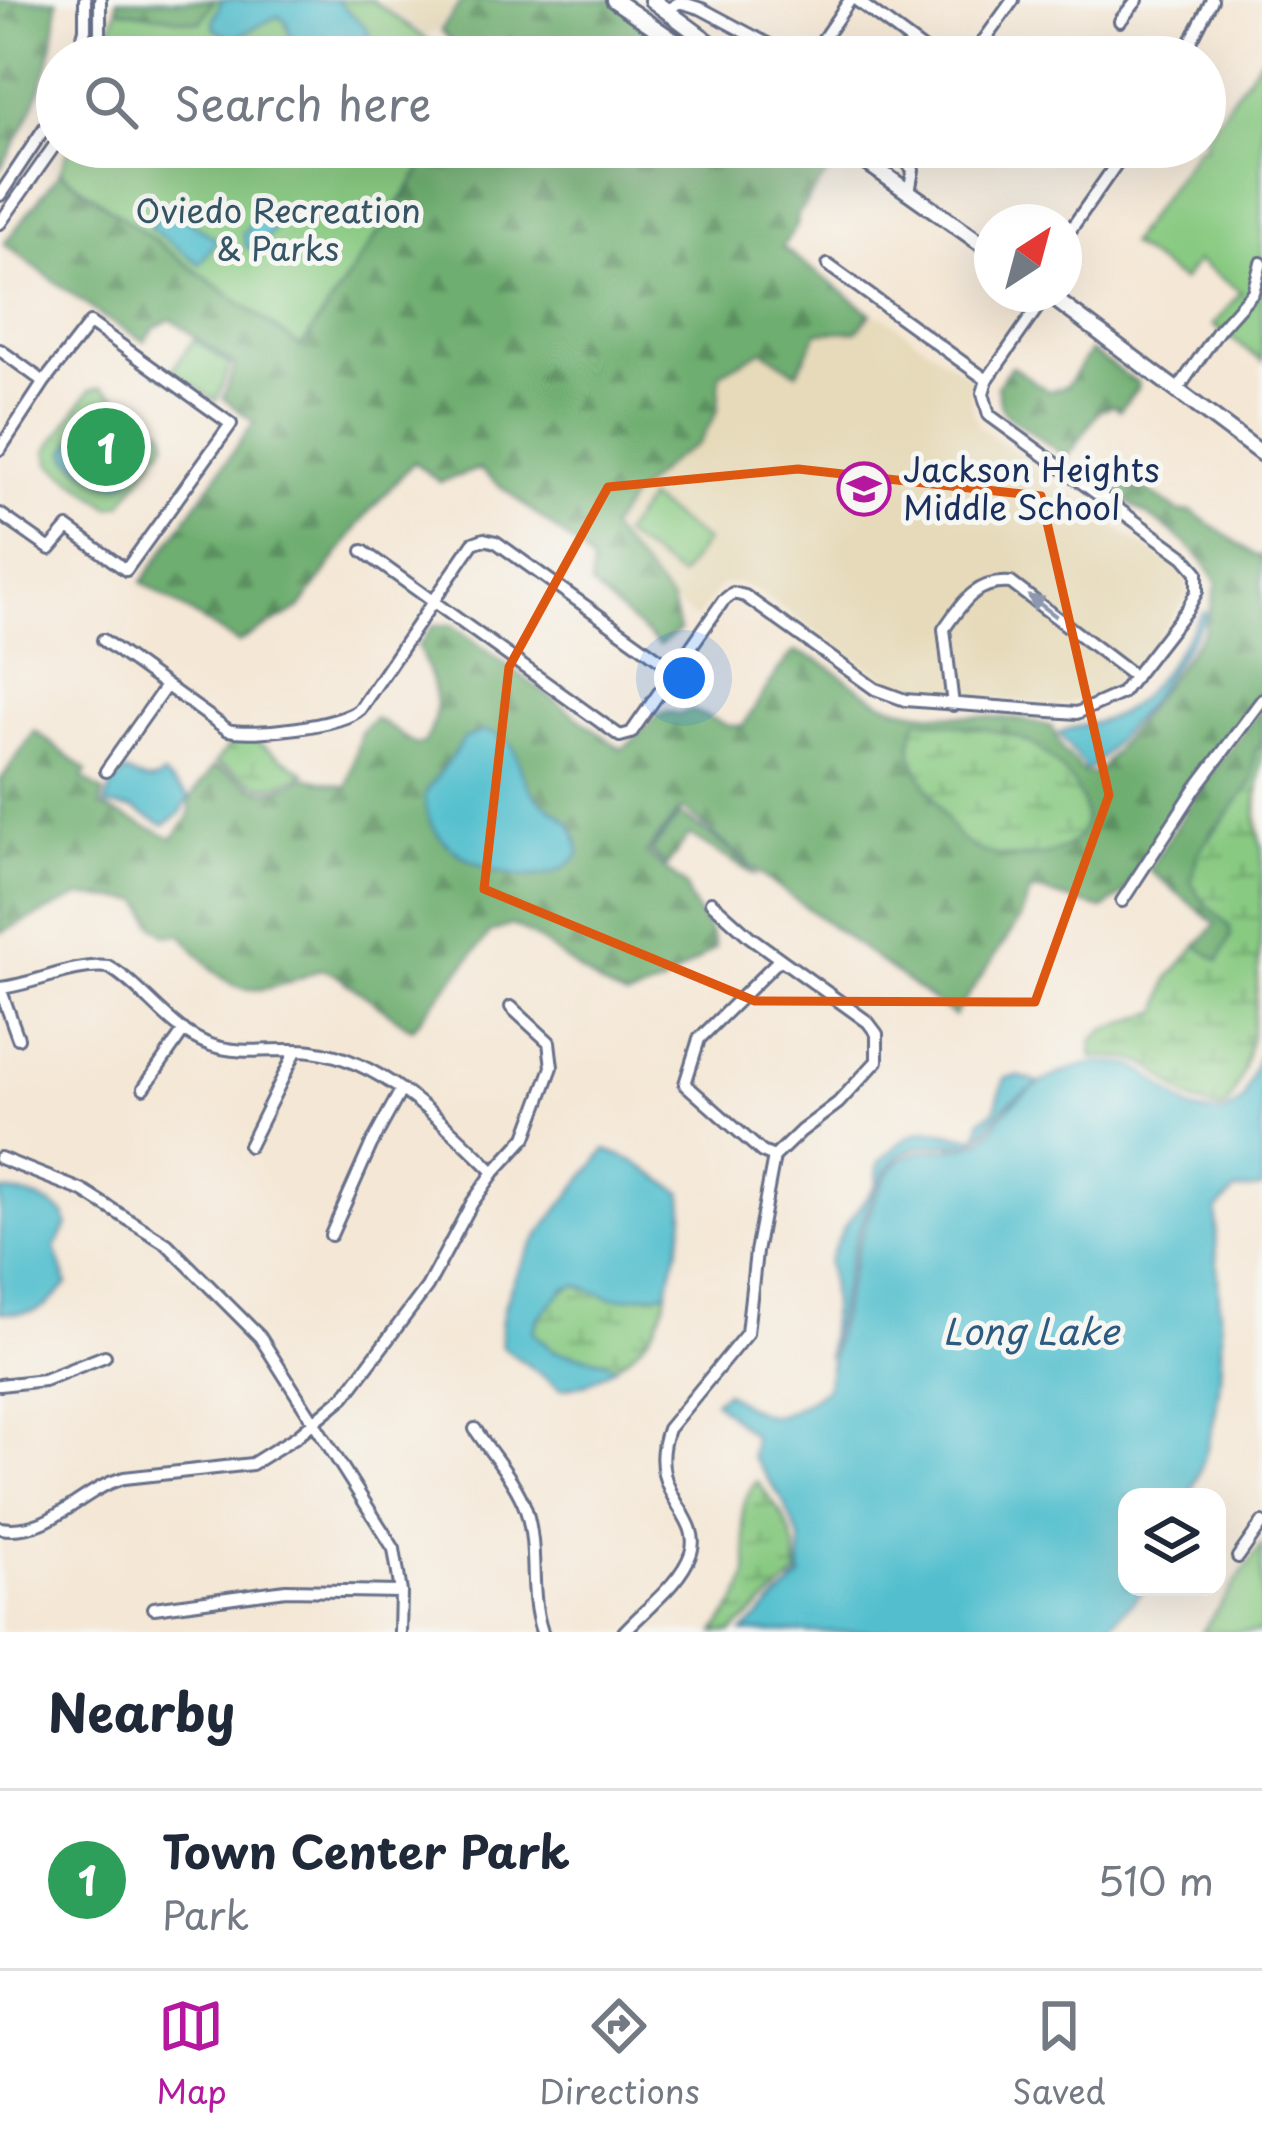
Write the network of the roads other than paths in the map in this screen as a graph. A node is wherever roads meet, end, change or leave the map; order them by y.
1 (85, 0) edge
2 (100, 0) edge
3 (614, 0) edge
4 (652, 0) edge
5 (853, 0) edge
6 (1013, 0) edge
7 (1137, 0) edge
8 (1212, 0) edge
9 (667, 10) junction
10 (1120, 22) dead end
11 (83, 36) edge
12 (99, 36) edge
13 (667, 36) edge
14 (701, 36) edge
15 (753, 36) edge
16 (826, 36) edge
17 (904, 36) edge
18 (988, 36) edge
19 (1194, 36) edge
20 (36, 141) edge
21 (39, 168) edge
22 (874, 168) edge
23 (911, 168) edge
24 (1113, 168) edge
25 (909, 193) junction
26 (0, 195) edge
27 (1082, 213) edge
28 (0, 223) edge
29 (974, 238) edge
30 (1261, 263) edge
31 (828, 265) dead end
32 (1034, 312) edge
33 (1070, 312) edge
34 (0, 350) edge
35 (987, 380) junction
36 (44, 382) junction
37 (1178, 388) junction
38 (0, 449) edge
39 (1262, 454) edge
40 (0, 514) edge
41 (363, 551) dead end
42 (433, 602) junction
43 (103, 640) dead end
44 (676, 671) junction
45 (1135, 677) junction
46 (166, 686) junction
47 (1262, 700) edge
48 (953, 705) junction
49 (106, 771) dead end
50 (1122, 901) dead end
51 (711, 902) dead end
52 (780, 959) junction
53 (0, 988) edge
54 (511, 1007) dead end
55 (184, 1030) junction
56 (18, 1038) dead end
57 (296, 1051) junction
58 (144, 1088) dead end
59 (400, 1092) junction
60 (249, 1146) dead end
61 (774, 1157) junction
62 (0, 1158) edge
63 (494, 1172) junction
64 (331, 1235) dead end
65 (105, 1356) dead end
66 (0, 1385) edge
67 (313, 1424) junction
68 (475, 1429) dead end
69 (1262, 1523) edge
70 (0, 1528) edge
71 (1238, 1557) dead end
72 (400, 1592) junction
73 (154, 1608) dead end
74 (400, 1632) edge
75 (542, 1632) edge
76 (624, 1632) edge

1 - 11 street
2 - 12 street
3 - 13 main road
4 - 9 main road
5 - 16 street
5 - 17 street
6 - 18 street
7 - 10 street
8 - 19 street
9 - 14 main road
9 - 15 street
20 - 26 street
21 - 28 street
22 - 25 main road
23 - 25 street
24 - 27 street
25 - 29 main road
30 - 37 street
31 - 35 street
32 - 35 street
33 - 37 main road
34 - 36 street
35 - 45 street
36 - 38 street
36 - 40 street
37 - 39 main road
41 - 42 street
42 - 44 street
42 - 44 street
42 - 46 street
43 - 46 street
44 - 48 street
45 - 48 street
45 -> 48 street
46 - 49 street
47 - 50 street
51 - 52 street
52 - 61 street
52 - 61 street
53 - 55 street
53 - 56 street
54 - 63 street
55 - 57 street
55 - 58 street
57 - 59 street
57 - 60 street
59 - 63 street
59 - 64 street
61 - 76 street
62 - 67 street
63 - 67 street
65 - 66 street
67 - 70 street
67 - 72 street
68 - 75 street
69 - 71 street
72 - 73 street
72 - 74 street

